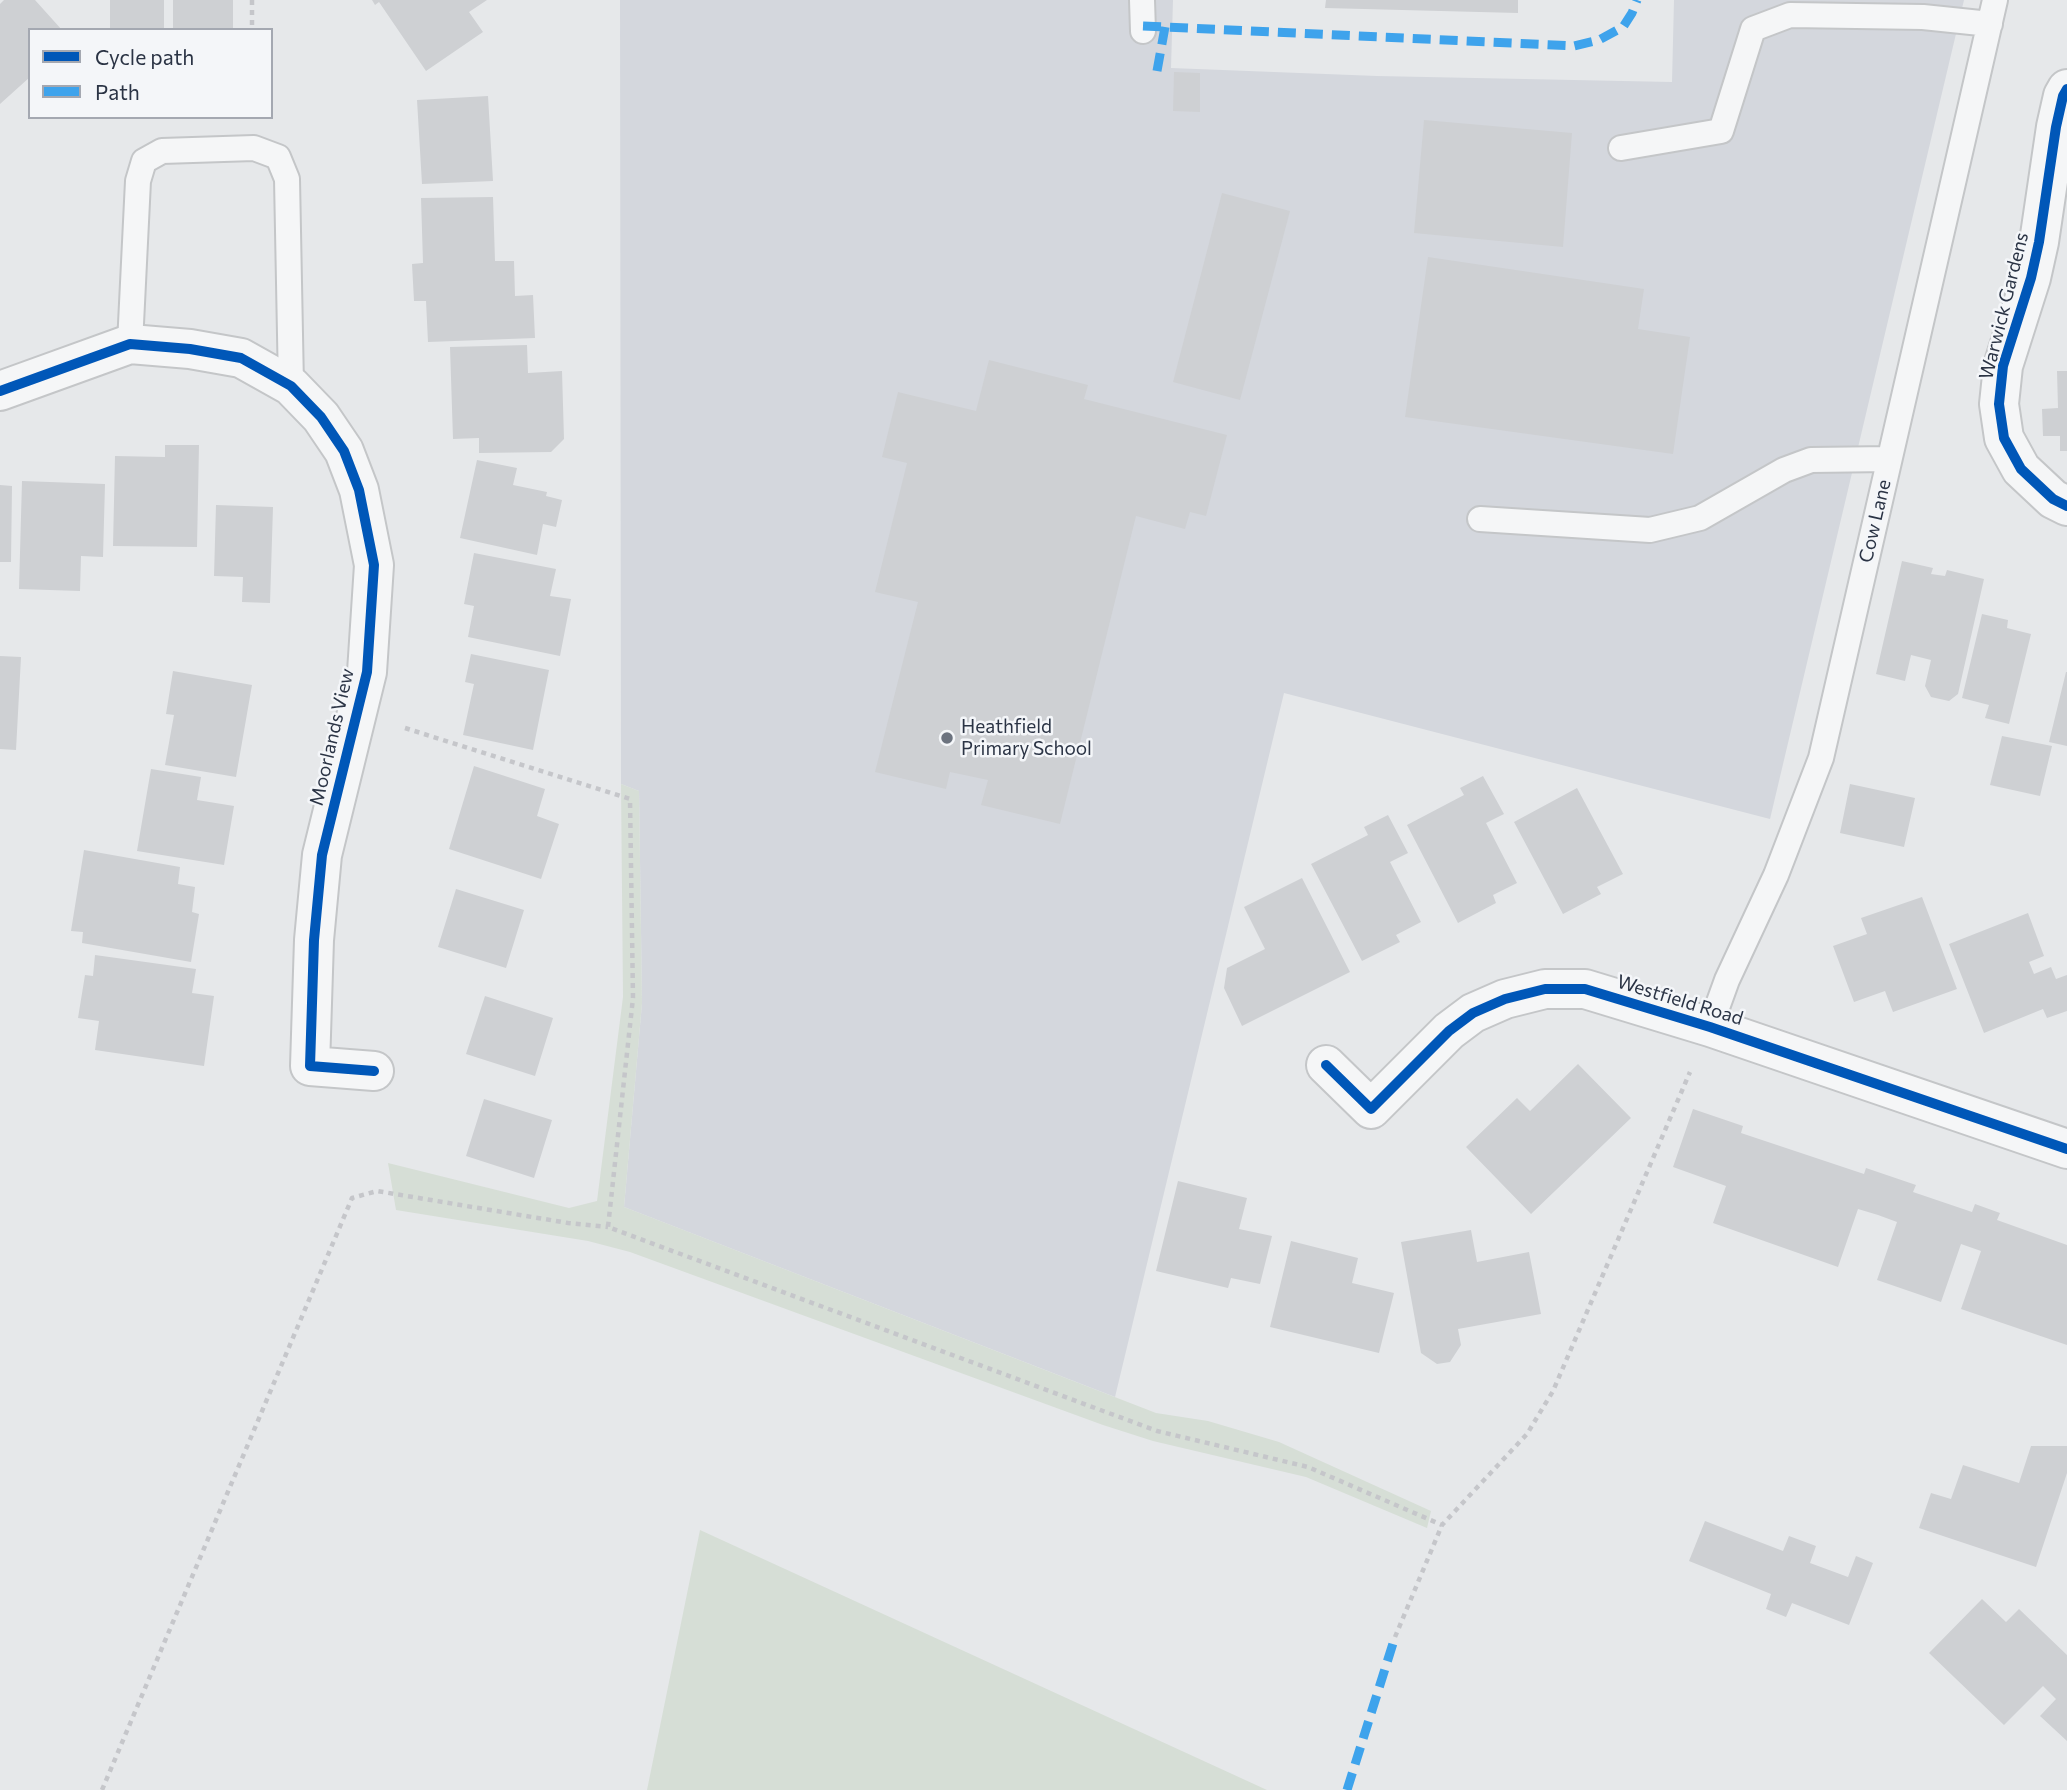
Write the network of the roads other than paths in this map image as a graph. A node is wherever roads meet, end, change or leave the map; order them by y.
1 (1142, 0) edge
2 (1992, 12) edge
3 (1143, 32) dead end
4 (2067, 89) edge
5 (1620, 149) dead end
6 (130, 344) junction
7 (291, 386) junction
8 (0, 391) edge
9 (1889, 459) junction
10 (2067, 506) edge
11 (1480, 519) dead end
12 (1710, 1027) junction
13 (1326, 1065) dead end
14 (374, 1071) dead end
15 (2067, 1149) edge

1 - 3 lane
2 - 5 lane
2 - 9 lane, Cow Lane
4 - 10 street, Warwick Gardens
6 - 7 street, Moorlands View
6 - 7 lane
6 - 8 street, Moorlands View
7 - 14 street, Moorlands View
9 - 11 lane
9 - 12 lane, Cow Lane
12 - 13 street, Westfield Road
12 - 15 street, Westfield Road

